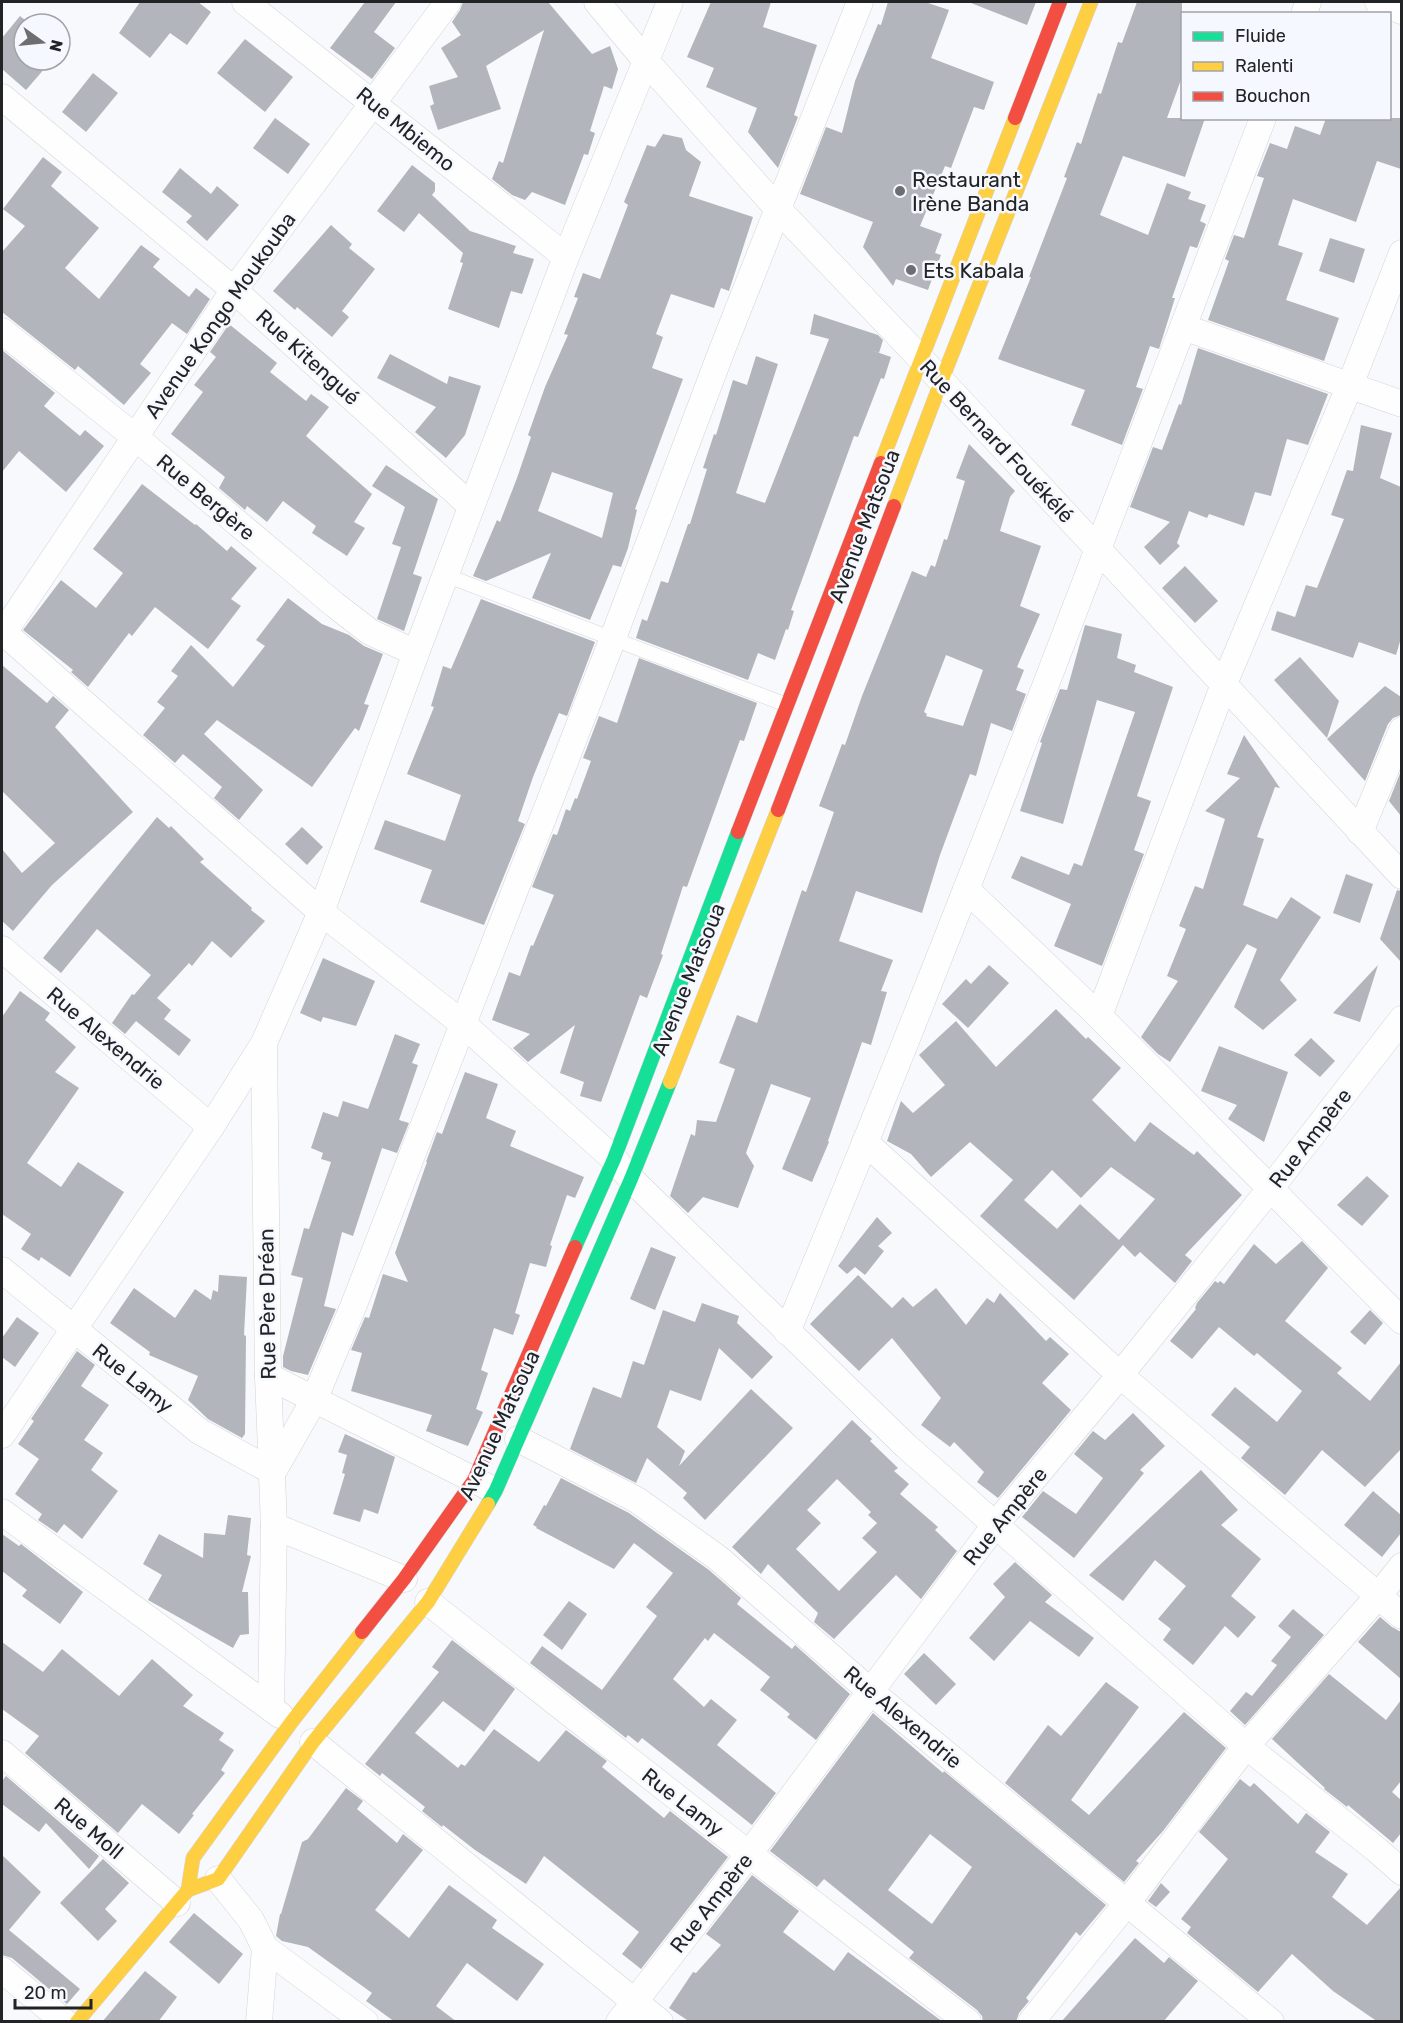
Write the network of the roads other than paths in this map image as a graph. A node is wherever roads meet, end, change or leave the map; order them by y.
1 (245, 2) edge
2 (448, 2) edge
3 (597, 2) edge
4 (670, 2) edge
5 (860, 2) edge
6 (1060, 2) edge
7 (1091, 2) edge
8 (1377, 2) edge
9 (1401, 11) edge
10 (646, 61) junction
11 (2, 97) edge
12 (374, 103) junction
13 (1262, 120) edge
14 (777, 208) junction
15 (1401, 253) edge
16 (566, 257) junction
17 (234, 290) junction
18 (1183, 327) junction
19 (2, 331) edge
20 (922, 360) junction
21 (941, 382) junction
22 (1350, 385) junction
23 (1401, 404) edge
24 (135, 437) junction
25 (471, 506) junction
26 (1098, 551) junction
27 (445, 575) junction
28 (2, 633) edge
29 (613, 638) junction
30 (416, 653) junction
31 (1224, 684) junction
32 (787, 705) junction
33 (1401, 730) edge
34 (1360, 832) junction
35 (1401, 876) edge
36 (966, 889) junction
37 (321, 912) junction
38 (2, 949) edge
39 (1099, 1016) junction
40 (1401, 1019) edge
41 (463, 1024) junction
42 (264, 1042) junction
43 (212, 1127) junction
44 (866, 1142) junction
45 (614, 1160) junction
46 (631, 1179) junction
47 (1270, 1189) junction
48 (2, 1270) edge
49 (1401, 1321) edge
50 (74, 1330) junction
51 (787, 1332) junction
52 (1120, 1375) junction
53 (268, 1376) junction
54 (314, 1400) junction
55 (2, 1435) edge
56 (518, 1439) junction
57 (273, 1472) junction
58 (485, 1485) junction
59 (2, 1512) edge
60 (995, 1525) junction
61 (274, 1526) junction
62 (1401, 1566) edge
63 (404, 1579) junction
64 (1378, 1596) junction
65 (428, 1602) junction
66 (1401, 1616) edge
67 (870, 1691) junction
68 (281, 1716) junction
69 (313, 1742) junction
70 (1246, 1746) junction
71 (2, 1753) edge
72 (749, 1854) junction
73 (1401, 1872) edge
74 (218, 1879) junction
75 (183, 1896) junction
76 (1127, 1904) junction
77 (265, 1948) junction
78 (2, 1970) edge
79 (626, 2012) edge
80 (64, 2022) edge
81 (76, 2022) edge
82 (259, 2022) edge
83 (365, 2022) edge
84 (660, 2022) edge
85 (968, 2022) edge
86 (1031, 2022) edge
87 (1271, 2022) edge

1 - 12 street, Rue Mbiemo
2 - 12 street, Avenue Kongo Moukouba
3 - 10 street, Rue Bernard Fouékélé
4 - 10 street, Rue Père Dréan
5 - 14 street
6 - 20 street, Avenue Matsoua
7 - 21 street, Avenue Matsoua
8 - 9 street
10 - 14 street, Rue Bernard Fouékélé
10 - 16 street, Rue Père Dréan
11 - 17 street, Rue Kitengué
12 - 16 street, Rue Mbiemo
12 - 17 street, Avenue Kongo Moukouba
13 - 18 street
14 - 20 street, Rue Bernard Fouékélé
14 - 29 street
15 - 22 street
16 - 25 street, Rue Père Dréan
17 - 24 street, Avenue Kongo Moukouba
17 - 25 street, Rue Kitengué
18 - 22 street
18 - 26 street
19 - 24 street, Rue Bergère
20 - 21 street, Rue Bernard Fouékélé
20 - 32 street, Avenue Matsoua
21 - 26 street, Rue Bernard Fouékélé
21 - 46 street, Avenue Matsoua
22 - 23 street
22 - 31 street
24 - 28 street, Avenue Kongo Moukouba
24 - 30 street, Rue Bergère
25 - 27 street, Rue Père Dréan
26 - 31 street, Rue Bernard Fouékélé
26 - 36 street
27 - 29 lane
27 - 30 street, Rue Père Dréan
28 - 37 street
29 - 32 lane
29 - 41 street
30 - 37 street, Rue Père Dréan
31 - 34 street, Rue Bernard Fouékélé
31 - 39 street
32 - 45 street, Avenue Matsoua
33 - 34 street
34 - 35 street, Rue Bernard Fouékélé
36 - 39 street
36 - 44 street
37 - 41 street
37 - 42 street, Rue Père Dréan
38 - 43 street, Rue Alexendrie
39 - 47 street
40 - 47 street, Rue Ampère
41 - 45 street
41 - 54 street
42 - 43 street
42 - 53 street, Rue Père Dréan
43 - 50 street
44 - 51 street
44 - 52 street
45 - 46 street
45 - 58 street, Avenue Matsoua
46 - 51 street
46 - 56 street, Avenue Matsoua
47 - 49 street
47 - 52 street, Rue Ampère
48 - 50 street, Rue Lamy
50 - 55 street
50 - 57 street, Rue Lamy
51 - 60 street
52 - 60 street, Rue Ampère
52 - 64 street
53 - 54 street
53 - 57 street, Rue Père Dréan
54 - 57 street
54 - 58 street
56 - 58 street, Avenue Matsoua
56 - 67 street, Rue Alexendrie
57 - 61 street, Rue Père Dréan
58 - 63 street, Avenue Matsoua
58 - 65 street, Avenue Matsoua
59 - 68 street
60 - 67 street, Rue Ampère
60 - 70 street
61 - 63 street
61 - 68 street, Rue Père Dréan
62 - 64 street
63 - 68 street, Avenue Matsoua
64 - 66 street
64 - 70 street
65 - 69 street, Avenue Matsoua
65 - 72 street, Rue Lamy
67 - 72 street, Rue Ampère
67 - 76 street, Rue Alexendrie
68 - 75 street, Avenue Matsoua
69 - 74 street, Avenue Matsoua
69 - 79 street
70 - 73 street
70 - 76 street
71 - 75 street, Rue Moll
72 - 79 street, Rue Ampère
72 - 85 street, Rue Lamy
74 - 75 street
74 - 77 street
75 - 81 street
76 - 86 street
76 - 87 street, Rue Alexendrie
77 - 82 street
77 - 83 street
78 - 80 street
79 - 84 street

